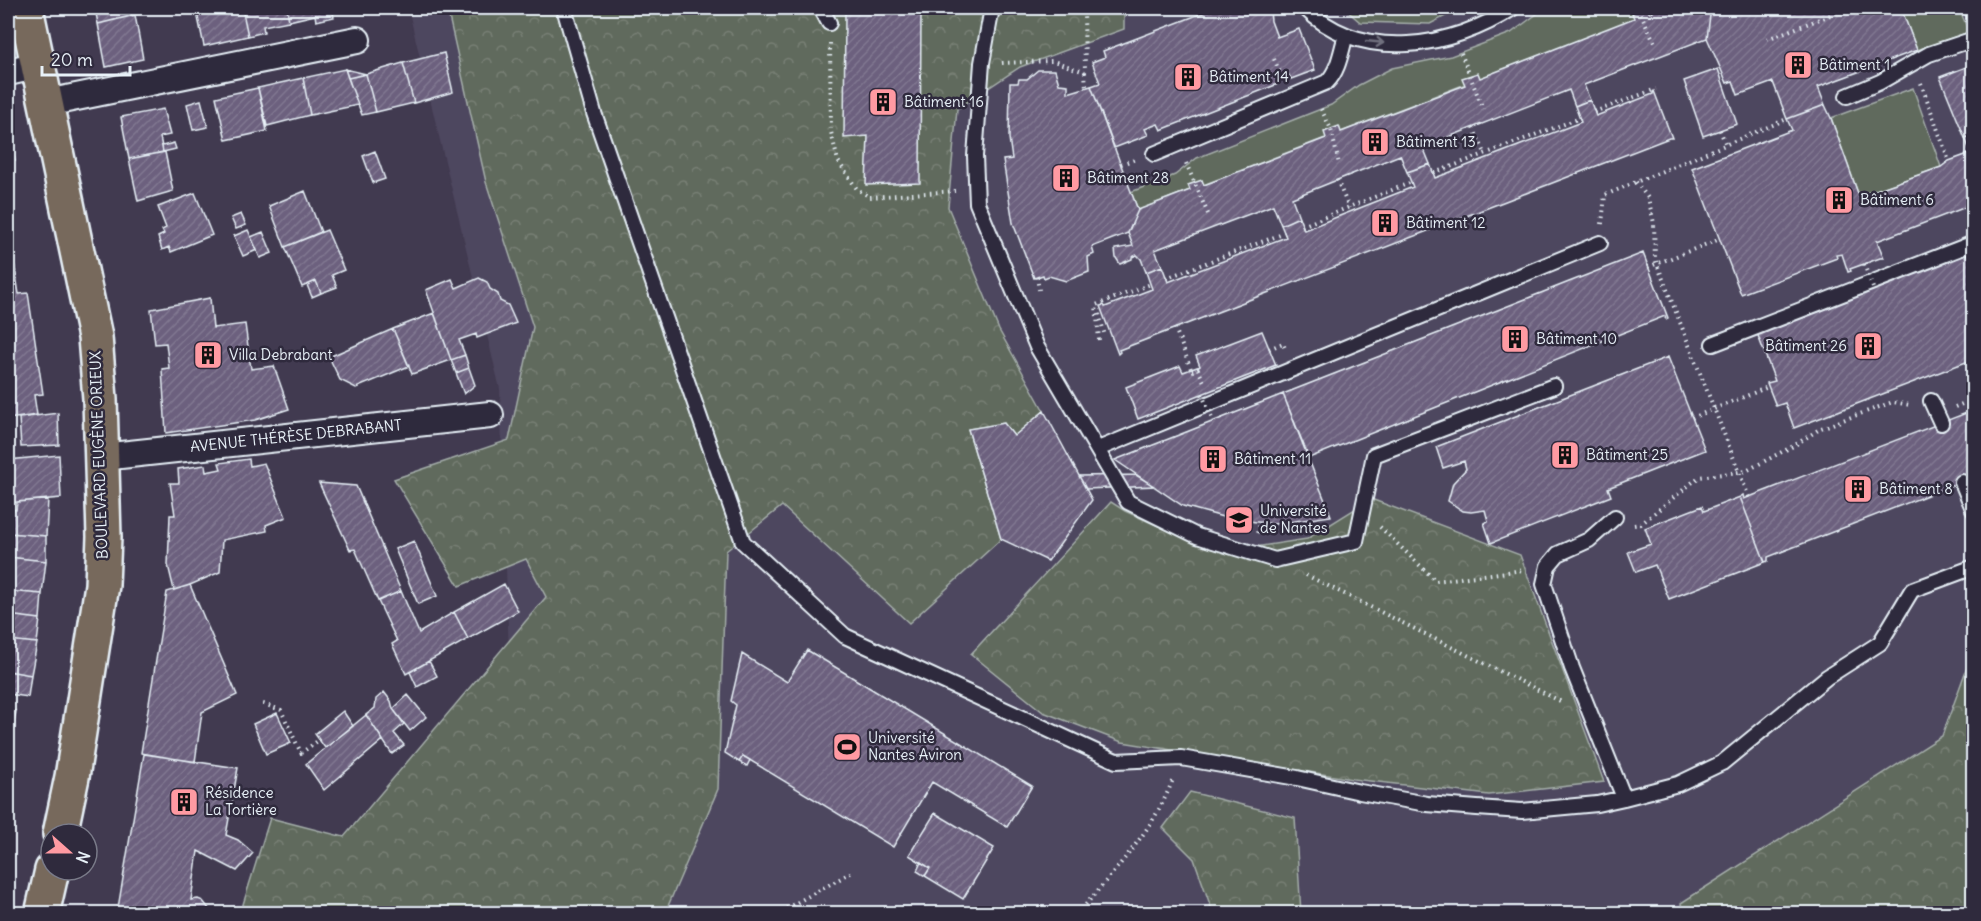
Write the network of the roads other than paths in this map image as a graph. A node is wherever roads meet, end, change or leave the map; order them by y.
1 (26, 8) edge
2 (564, 8) edge
3 (821, 8) edge
4 (992, 8) edge
5 (1305, 8) edge
6 (1513, 8) edge
7 (829, 23) road end
8 (1346, 35) junction
9 (1974, 39) edge
10 (357, 40) dead end
11 (39, 65) junction
12 (8, 72) edge
13 (1847, 96) dead end
14 (47, 103) junction
15 (1154, 154) dead end
16 (1600, 243) road end
17 (1974, 243) edge
18 (1713, 344) dead end
19 (1554, 386) dead end
20 (490, 415) dead end
21 (1098, 449) junction
22 (102, 456) junction
23 (1962, 482) dead end
24 (1974, 511) edge
25 (1615, 517) dead end
26 (1974, 567) edge
27 (1624, 798) junction
28 (63, 822) edge
29 (49, 882) edge
30 (42, 914) edge

1 - 11 main road, BOULEVARD EUGÈNE ORIEUX
2 - 27 lane
3 - 7 lane
4 - 21 lane
5 - 8 lane
8 -> 6 lane
8 - 15 lane
9 - 13 lane
10 - 14 street
11 - 12 street
11 - 14 main road, BOULEVARD EUGÈNE ORIEUX
14 - 22 main road, BOULEVARD EUGÈNE ORIEUX
16 - 21 lane
17 - 18 lane
19 - 21 lane
20 - 22 street, AVENUE THÉRÈSE DEBRABANT
22 - 28 main road, BOULEVARD EUGÈNE ORIEUX
23 - 24 lane
25 - 27 lane
26 - 27 lane
29 - 30 main road

